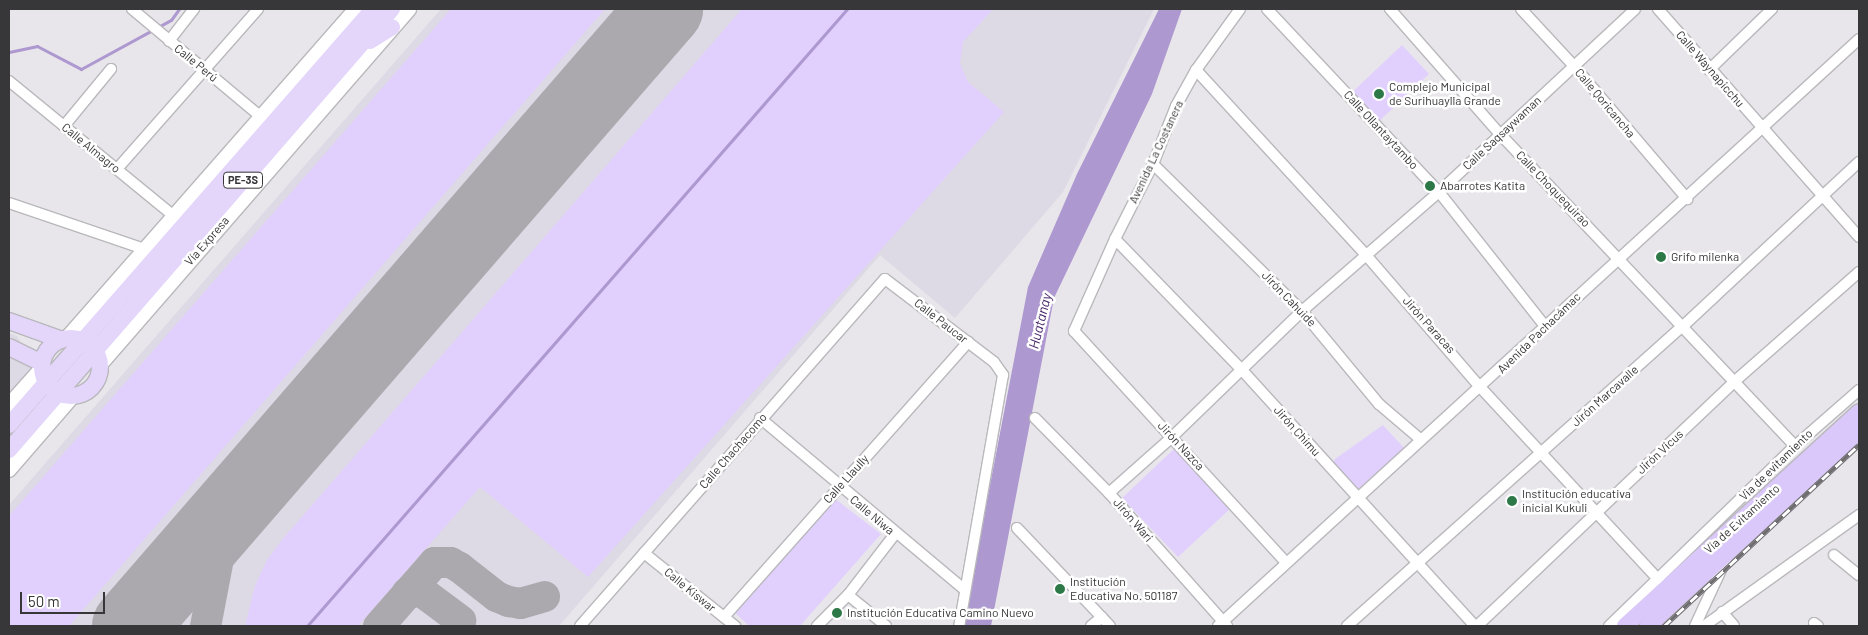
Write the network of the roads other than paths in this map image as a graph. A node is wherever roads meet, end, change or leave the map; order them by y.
1 (132, 9) edge
2 (194, 9) edge
3 (258, 9) edge
4 (356, 9) edge
5 (360, 9) edge
6 (373, 9) edge
7 (392, 9) edge
8 (409, 9) edge
9 (1240, 9) edge
10 (1267, 9) edge
11 (1390, 9) edge
12 (1521, 9) edge
13 (1635, 9) edge
14 (1658, 9) edge
15 (1772, 9) edge
16 (392, 28) junction
17 (165, 37) junction
18 (1859, 39) edge
19 (350, 45) junction
20 (1574, 66) junction
21 (111, 69) dead end
22 (204, 69) junction
23 (1196, 70) junction
24 (1710, 70) junction
25 (9, 81) edge
26 (261, 116) junction
27 (64, 126) junction
28 (1763, 129) junction
29 (1500, 134) junction
30 (1859, 162) edge
31 (1153, 164) junction
32 (117, 169) junction
33 (1439, 192) junction
34 (1824, 196) junction
35 (1687, 199) junction
36 (9, 204) edge
37 (173, 215) junction
38 (1859, 237) edge
39 (1115, 239) junction
40 (144, 249) junction
41 (1366, 255) junction
42 (1618, 257) junction
43 (1859, 272) edge
44 (888, 280) joint
45 (1302, 311) junction
46 (9, 321) edge
47 (1545, 326) junction
48 (1682, 328) junction
49 (1074, 331) joint
50 (70, 340) junction
51 (968, 342) junction
52 (9, 347) edge
53 (97, 358) junction
54 (1242, 370) junction
55 (52, 381) junction
56 (1735, 381) junction
57 (1481, 388) junction
58 (1859, 390) edge
59 (9, 405) edge
60 (1859, 412) edge
61 (760, 418) junction
62 (1035, 418) dead end
63 (9, 425) edge
64 (1859, 431) edge
65 (1172, 437) junction
66 (1420, 439) junction
67 (1795, 446) junction
68 (9, 450) edge
69 (1543, 452) junction
70 (9, 470) edge
71 (839, 487) junction
72 (1109, 493) junction
73 (1358, 500) junction
74 (1596, 512) junction
75 (1859, 515) edge
76 (1017, 528) dead end
77 (895, 534) junction
78 (644, 553) junction
79 (1728, 554) junction
80 (1834, 555) dead end
81 (1286, 562) junction
82 (1419, 562) junction
83 (1859, 575) edge
84 (1659, 580) junction
85 (964, 589) junction
86 (848, 595) junction
87 (1722, 612) junction
88 (724, 617) junction
89 (1102, 617) junction
90 (1222, 625) edge
91 (580, 626) edge
92 (735, 626) edge
93 (818, 626) edge
94 (886, 626) edge
95 (959, 626) edge
96 (1091, 626) edge
97 (1110, 626) edge
98 (1347, 626) edge
99 (1476, 626) edge
100 (1609, 626) edge
101 (1625, 626) edge
102 (1648, 626) edge
103 (1695, 626) edge
104 (1704, 626) edge
105 (1734, 626) edge

1 - 17 street, Calle Perú
2 - 17 street
3 - 22 street
4 - 26 main road, Vía Expresa / PE-3S
5 - 19 main road
6 - 19 main road, Vía Expresa / PE-3S
7 - 19 main road, Vía Expresa / PE-3S
8 - 16 main road, Vía Expresa / PE-3S
9 - 23 street, Avenida La Costanera
10 - 33 street, Calle Ollantaytambo
11 - 29 street, Calle Choquequirao
12 - 20 street, Calle Qoricancha
13 - 20 street, Calle Saqsaywaman
14 - 24 street, Calle Waynapicchu
15 - 24 street
16 - 19 main road
16 - 53 main road, Vía Expresa / PE-3S
17 - 22 street, Calle Perú
18 - 28 street, Avenida Pachacámac
19 - 50 main road, Vía Expresa / PE-3S
19 - 53 main road, Vía Expresa / PE-3S
20 - 29 street, Calle Saqsaywaman
20 - 35 street, Calle Qoricancha
21 - 27 street
22 - 26 street, Calle Perú
22 - 32 street
23 - 31 street, Avenida La Costanera
23 - 41 street, Jirón Paracas
24 - 28 street, Calle Waynapicchu
25 - 27 street, Calle Almagro
26 - 37 main road, Vía Expresa / PE-3S
27 - 32 street, Calle Almagro
28 - 34 street
28 - 35 street, Avenida Pachacámac
29 - 33 street, Calle Saqsaywaman
29 - 42 street, Calle Choquequirao
30 - 34 street, Jirón Marcavalle
31 - 39 street, Avenida La Costanera
31 - 45 street, Jirón Cahuide
32 - 37 street, Calle Almagro
33 - 41 street, Calle Saqsaywaman
33 - 47 street, Calle Ollantaytambo
34 - 38 street
34 - 48 street, Jirón Marcavalle
35 - 42 street, Avenida Pachacámac
36 - 40 street
37 - 40 main road, Vía Expresa / PE-3S
39 - 49 street, Avenida La Costanera
39 - 54 street, Jirón Chimu
40 - 50 main road, Vía Expresa / PE-3S
41 - 45 street, Calle Saqsaywaman
41 - 57 street, Jirón Paracas
42 - 47 street, Avenida Pachacámac
42 - 48 street
43 - 56 street, Jirón Vicus
44 - 51 street, Calle Paucar
44 - 61 street, Calle Chachacomo
45 - 54 street, Calle Saqsaywaman
45 - 66 street, Jirón Cahuide
46 - 50 main road
47 - 57 street, Avenida Pachacámac
48 - 56 street
48 - 69 street, Jirón Marcavalle
49 - 65 street, Jirón Nazca
50 - 53 main road
50 - 55 main road, Vía Expresa / PE-3S
51 - 71 street, Calle Llaully
51 - 85 street, Calle Paucar
52 - 55 main road
53 - 55 main road, Vía Expresa / PE-3S
54 - 65 street, Calle Saqsaywaman
54 - 73 street, Jirón Chimu
55 - 59 main road, Vía Expresa / PE-3S
55 - 63 main road, Vía Expresa / PE-3S
55 - 68 main road, Vía Expresa / PE-3S
55 - 70 main road, Vía Expresa / PE-3S
56 - 67 street
56 - 74 street, Jirón Vicus
57 - 66 street, Avenida Pachacámac
57 - 69 street, Jirón Paracas
58 - 67 street, Via de evitamiento
60 - 101 highway, Vía de Evitamiento
61 - 71 street, Calle Niwa
61 - 78 street, Calle Chachacomo
62 - 72 street, Jirón Wari
64 - 79 highway, Vía de Evitamiento
65 - 72 street, Calle Saqsaywaman
65 - 81 street, Jirón Nazca
66 - 73 street, Avenida Pachacámac
67 - 84 street, Via de evitamiento
69 - 74 street, Jirón Paracas
69 - 82 street, Jirón Marcavalle
71 - 77 street, Calle Niwa
71 - 88 street, Calle Llaully
72 - 90 street, Jirón Wari
73 - 81 street, Avenida Pachacámac
73 - 82 street, Jirón Chimu
74 - 84 street, Jirón Paracas
74 - 99 street, Jirón Vicus
75 - 87 street
76 - 89 street
77 - 85 street, Calle Niwa
77 - 86 street
78 - 88 street, Calle Kiswar
78 - 91 street, Calle Chachacomo
79 - 102 highway, Vía de Evitamiento
79 - 103 street
80 - 83 street
81 - 90 street, Avenida Pachacámac
82 - 98 street, Jirón Marcavalle
82 - 99 street, Jirón Chimu
84 - 100 street, Via de evitamiento
85 - 95 street
86 - 93 street
86 - 94 street
87 - 104 street
87 - 105 street
88 - 92 street, Calle Kiswar
89 - 96 street
89 - 97 street

